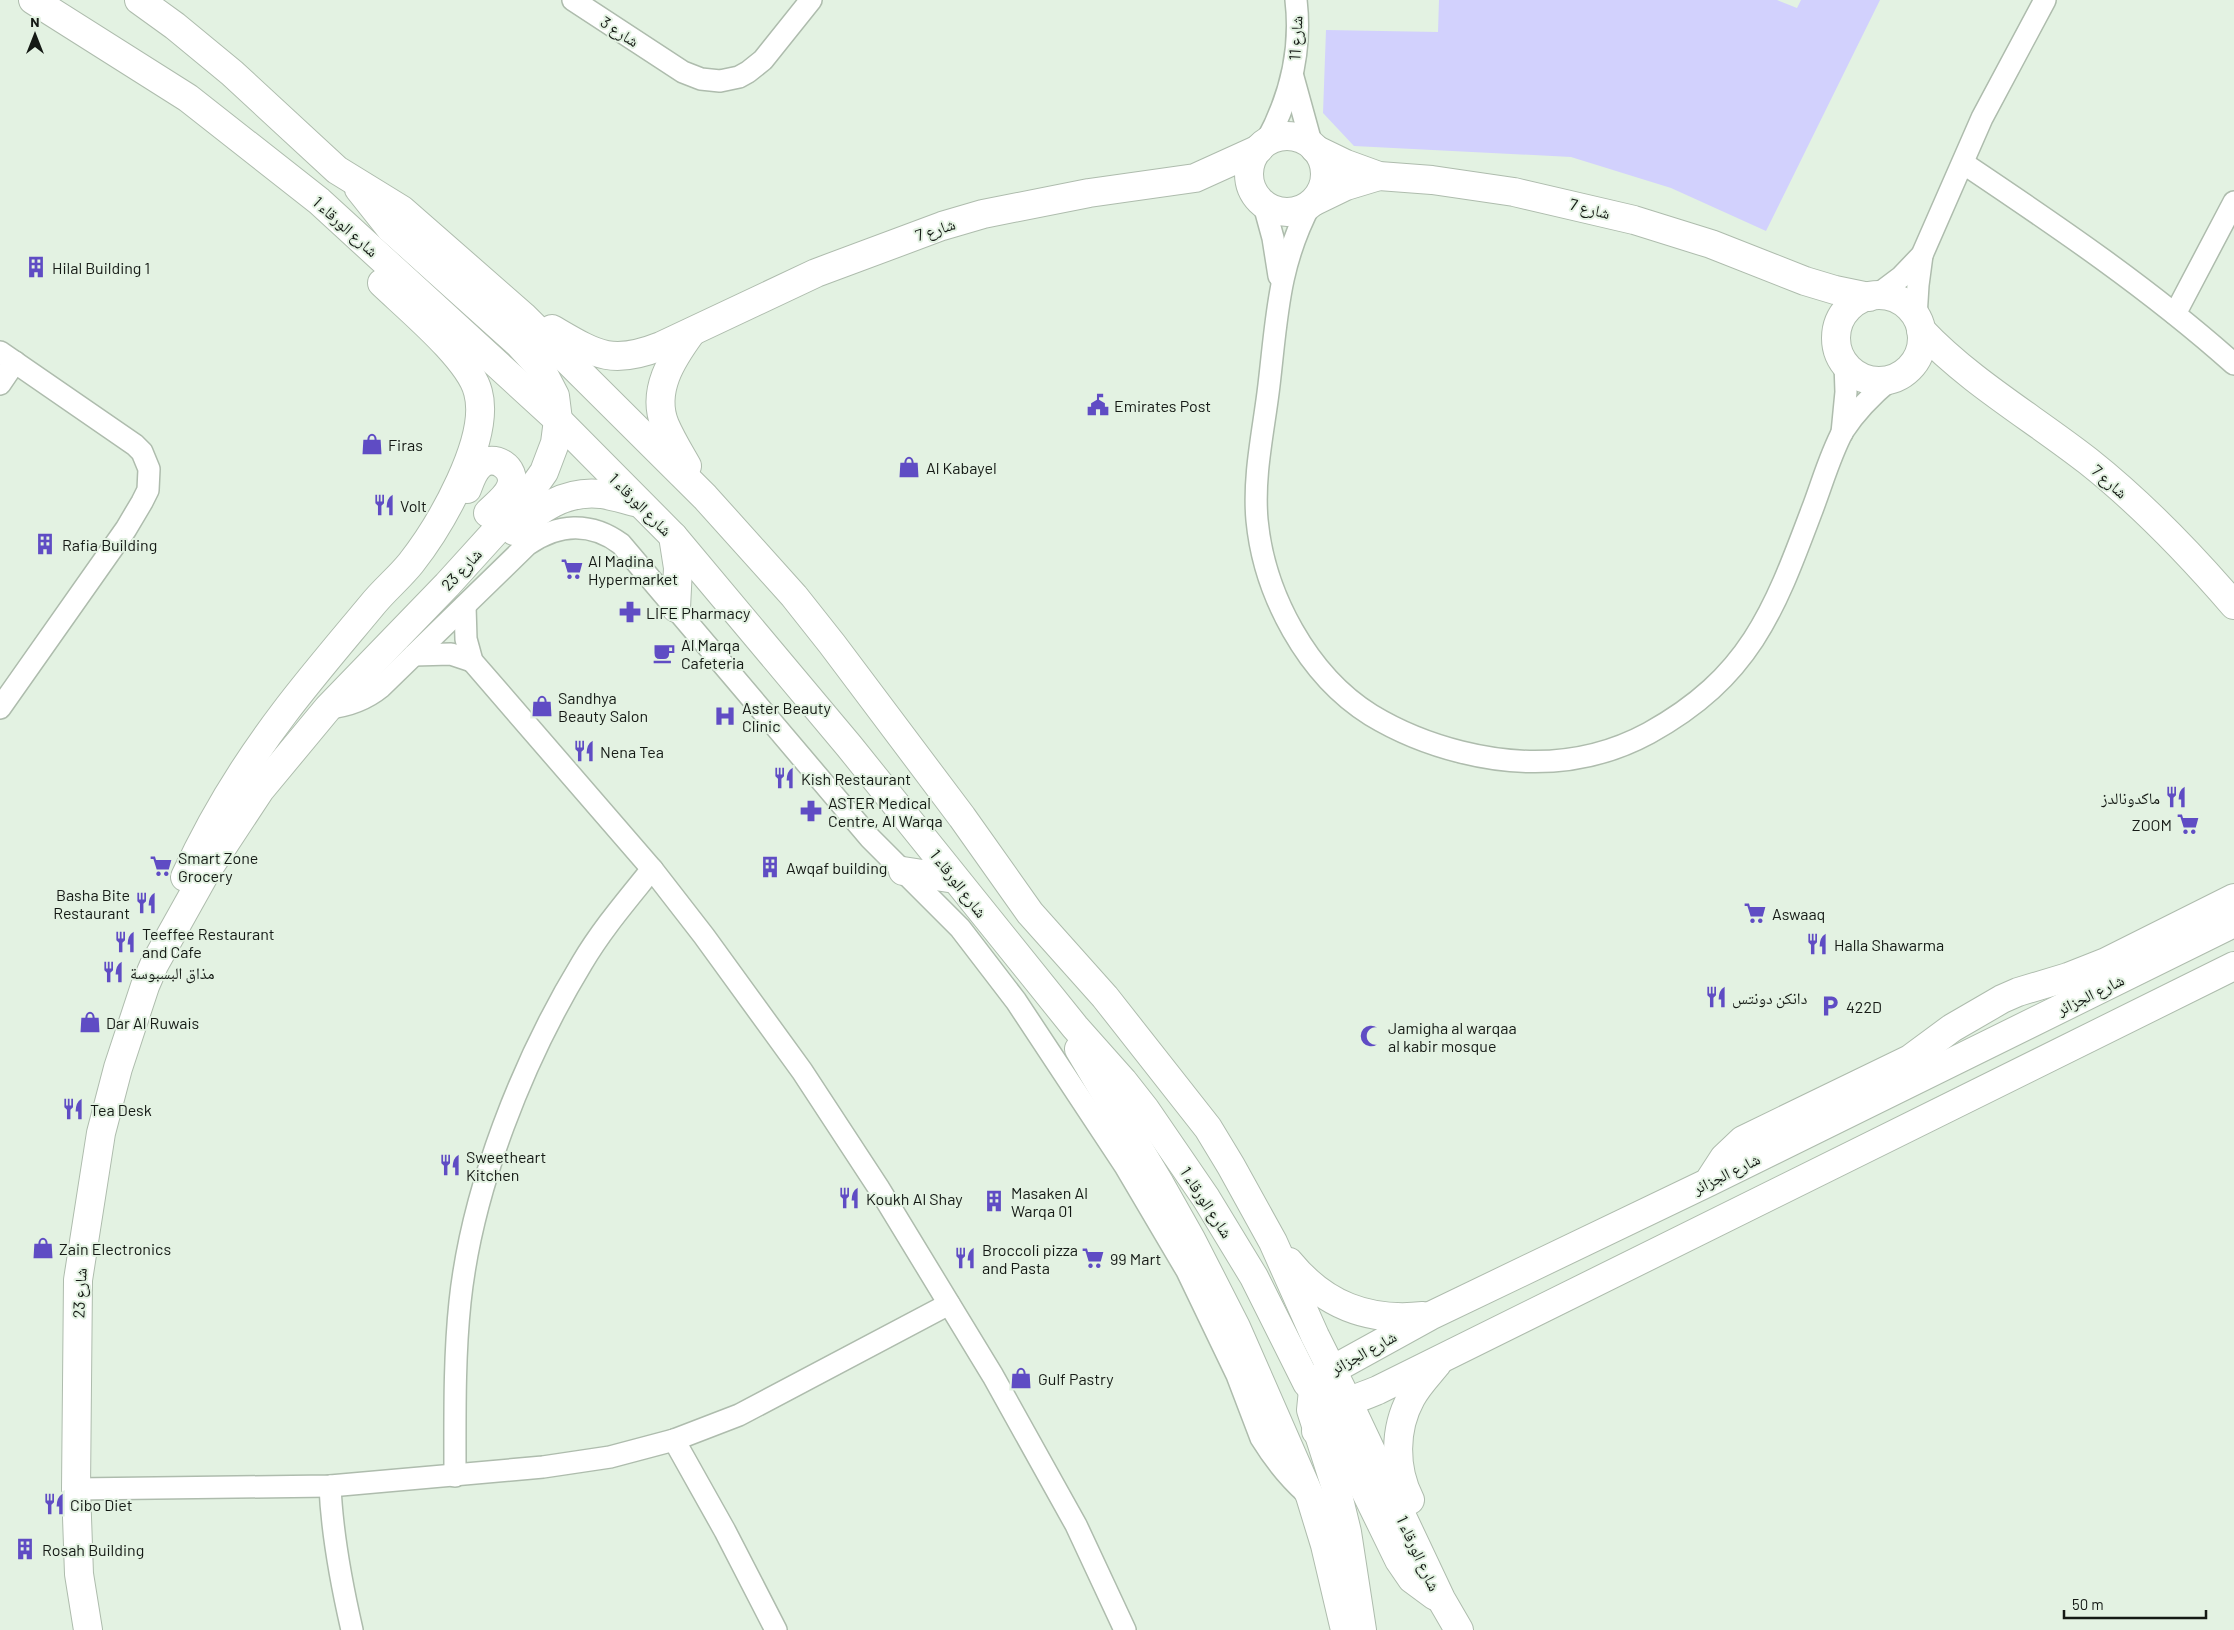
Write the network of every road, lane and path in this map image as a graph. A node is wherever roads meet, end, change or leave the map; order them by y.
1 (32, 0) edge
2 (139, 0) edge
3 (573, 0) edge
4 (811, 0) edge
5 (1296, 0) edge
6 (2045, 0) edge
7 (1293, 76) junction
8 (1262, 145) junction
9 (1314, 147) junction
10 (1963, 163) junction
11 (1379, 176) junction
12 (1195, 178) junction
13 (353, 180) junction
14 (319, 200) junction
15 (1313, 202) junction
16 (2234, 202) edge
17 (1263, 204) junction
18 (1922, 255) junction
19 (1792, 276) junction
20 (1280, 289) junction
21 (1873, 296) junction
22 (2175, 314) junction
23 (523, 316) junction
24 (1919, 323) junction
25 (692, 332) junction
26 (1837, 333) junction
27 (7, 357) edge
28 (1845, 364) junction
29 (2234, 364) edge
30 (1971, 374) junction
31 (1898, 375) junction
32 (0, 384) edge
33 (558, 420) junction
34 (1842, 433) junction
35 (705, 497) junction
36 (640, 503) junction
37 (673, 536) junction
38 (468, 562) junction
39 (410, 563) junction
40 (2234, 605) edge
41 (465, 606) junction
42 (676, 608) junction
43 (414, 655) junction
44 (373, 660) junction
45 (472, 661) junction
46 (0, 708) edge
47 (328, 708) junction
48 (652, 869) junction
49 (903, 871) junction
50 (955, 879) junction
51 (2234, 898) edge
52 (2234, 924) edge
53 (154, 965) junction
54 (2234, 966) edge
55 (1039, 981) junction
56 (1709, 1182) junction
57 (1273, 1242) junction
58 (948, 1304) junction
59 (1430, 1316) junction
60 (1442, 1358) junction
61 (1330, 1370) junction
62 (1313, 1390) junction
63 (1348, 1402) junction
64 (1316, 1431) junction
65 (674, 1440) junction
66 (455, 1476) junction
67 (330, 1486) junction
68 (1310, 1496) junction
69 (76, 1497) junction
70 (1441, 1599) junction
71 (88, 1630) edge
72 (352, 1630) edge
73 (776, 1630) edge
74 (1125, 1630) edge
75 (1345, 1630) edge
76 (1362, 1630) edge
77 (1459, 1630) edge

1 - 14 street, شارع الورقاء 1
2 - 13 street, شارع الورقاء 1
3 - 4 street, شارع 3
5 - 7 street, شارع 11
6 - 10 street
7 - 8 street, شارع 11
7 - 9 street, شارع 11
8 - 9 street
8 - 12 street, شارع 7
8 - 17 street
9 - 11 street, شارع 7
9 - 15 street
10 - 18 street
10 - 22 street
11 - 15 street, شارع 7
11 - 19 street, شارع 7
12 - 17 street, شارع 7
12 - 25 street, شارع 7
13 - 23 street, شارع الورقاء 1
13 - 33 street, شارع 23
14 - 33 street, شارع الورقاء 1
14 - 39 street, شارع 23
15 - 17 street
15 - 20 street
16 - 22 street
17 - 20 street
18 - 21 street
18 - 24 street
19 - 21 street, شارع 7
19 - 26 street, شارع 7
20 - 34 street
21 - 24 street
21 - 26 street
22 - 29 street
23 - 25 street, شارع 7
23 - 35 street, شارع الورقاء 1
24 - 30 street, شارع 7
24 - 31 street
25 - 35 street, شارع 7
26 - 28 street
27 - 32 street
27 - 46 street
28 - 31 street
28 - 34 street
30 - 31 street
30 - 40 street, شارع 7
31 - 34 street
33 - 36 street, شارع الورقاء 1
33 - 38 street, شارع 23
35 - 57 street, شارع الورقاء 1
36 - 37 street, شارع الورقاء 1
36 - 38 street
37 - 42 street
37 - 50 street, شارع الورقاء 1
38 - 44 street, شارع 23
39 - 44 street
39 - 53 street, شارع 23
41 - 42 street
41 - 43 street
41 - 45 street
42 - 49 street
43 - 45 street
43 - 47 street
44 - 47 street, شارع 23
45 - 48 street
47 - 53 street, شارع 23
48 - 58 street
48 - 66 street
49 - 50 street
49 - 68 street
50 - 55 street, شارع الورقاء 1
51 - 56 street
52 - 56 street, شارع الجزائر
53 - 69 street, شارع 23
54 - 60 street
55 - 62 street, شارع الورقاء 1
55 - 68 street
56 - 59 street, شارع الجزائر
57 - 59 street
57 - 61 street, شارع الورقاء 1
58 - 65 street
58 - 74 street
59 - 61 street, شارع الجزائر
60 - 63 street
60 - 70 street
61 - 62 street, شارع الجزائر
61 - 63 street, شارع الورقاء 1
62 - 63 street, شارع الجزائر
62 - 64 street
63 - 70 street, شارع الورقاء 1
64 - 70 street
64 - 76 street
65 - 66 street
65 - 73 street
66 - 67 street
67 - 69 street
67 - 72 street
68 - 75 street
69 - 71 street, شارع 23
70 - 77 street, شارع الورقاء 1

